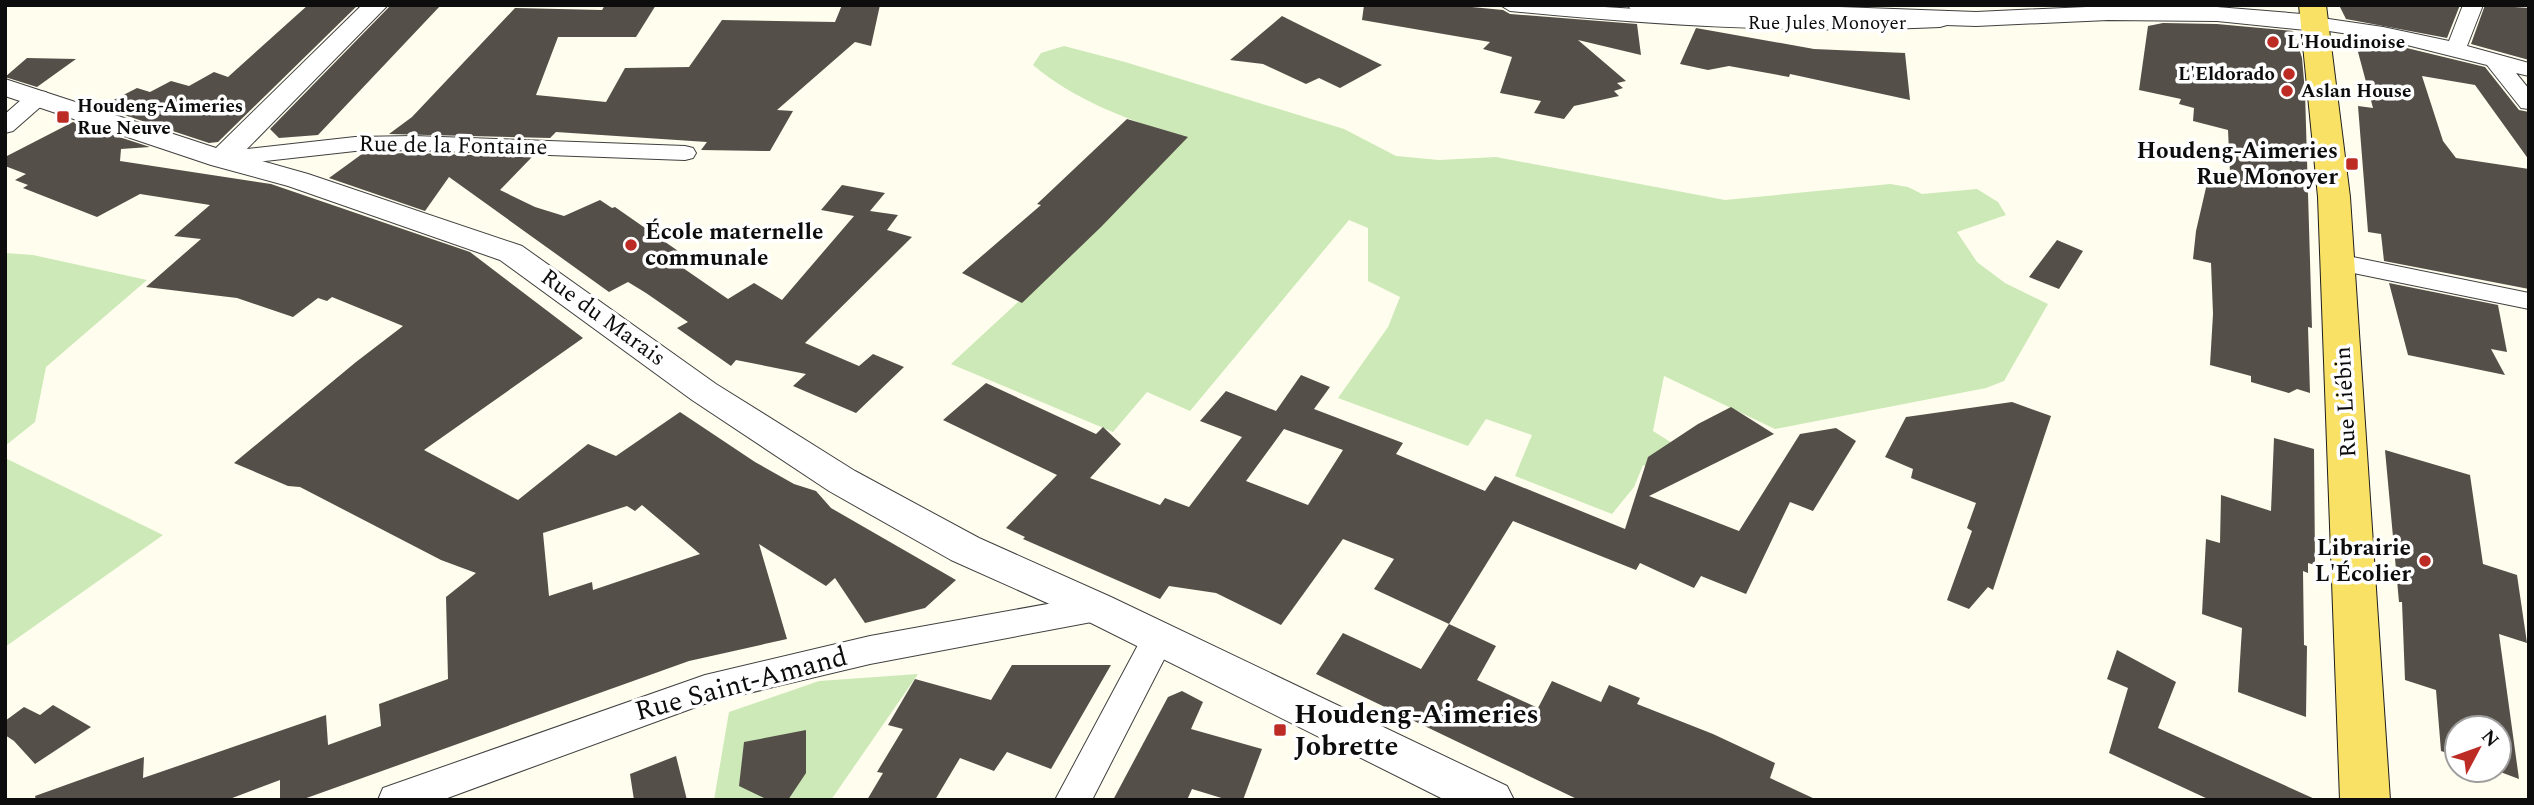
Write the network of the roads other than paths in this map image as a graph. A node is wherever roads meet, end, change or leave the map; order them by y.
1 (376, 5) edge
2 (1510, 5) edge
3 (1640, 5) edge
4 (2473, 5) edge
5 (2314, 14) edge
6 (1976, 19) junction
7 (2456, 49) junction
8 (2496, 62) junction
9 (2529, 70) edge
10 (5, 87) edge
11 (38, 97) junction
12 (2529, 103) edge
13 (5, 126) edge
14 (685, 153) dead end
15 (222, 159) junction
16 (2338, 262) junction
17 (2529, 301) edge
18 (1097, 608) junction
19 (1158, 640) junction
20 (396, 800) edge
21 (1073, 800) edge
22 (1491, 800) edge
23 (2365, 800) edge

1 - 15 street
2 - 6 street, Rue Jules Monoyer
3 - 6 street, Rue Jules Monoyer
4 - 7 street
5 - 6 street, Rue Jules Monoyer
5 - 7 street
5 - 16 main road, Rue Liébin
7 - 8 street
8 - 9 street
8 - 12 street
10 - 11 street, Rue du Marais
11 - 13 street
11 - 15 street, Rue du Marais
14 - 15 street, Rue de la Fontaine
15 - 18 street, Rue du Marais
16 - 17 street
16 - 23 main road, Rue Liébin
18 - 19 street, Rue du Marais
18 - 20 street, Rue Saint-Amand
19 - 21 street
19 - 22 street, Rue du Marais

